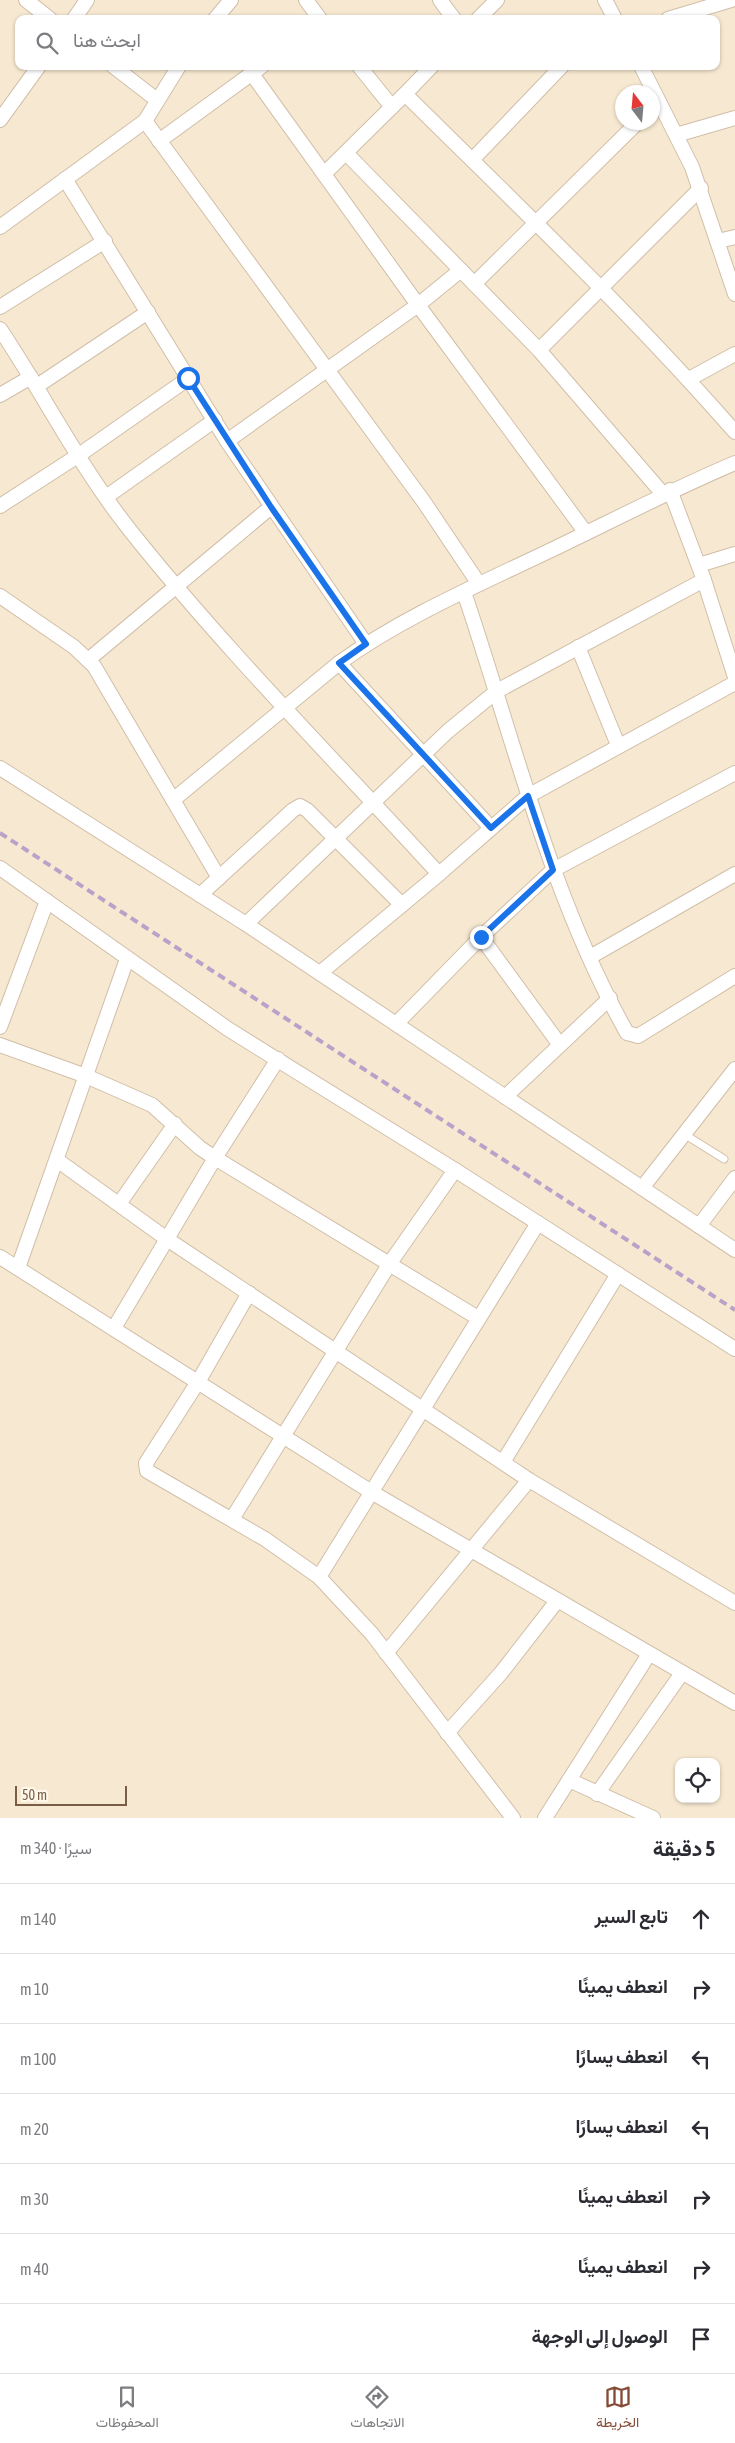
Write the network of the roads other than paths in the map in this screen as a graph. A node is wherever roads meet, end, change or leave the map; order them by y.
1 (26, 0) edge
2 (87, 0) edge
3 (231, 0) edge
4 (306, 0) edge
5 (440, 0) edge
6 (497, 0) edge
7 (605, 0) edge
8 (731, 0) edge
9 (45, 15) edge
10 (77, 15) edge
11 (218, 15) edge
12 (317, 15) edge
13 (451, 15) edge
14 (482, 15) edge
15 (611, 15) edge
16 (681, 15) edge
17 (36, 70) edge
18 (118, 70) edge
19 (177, 70) edge
20 (257, 70) edge
21 (362, 70) edge
22 (428, 70) edge
23 (558, 70) edge
24 (642, 70) edge
25 (648, 85) edge
26 (405, 94) junction
27 (158, 100) junction
28 (392, 107) junction
29 (660, 110) edge
30 (735, 118) edge
31 (0, 120) edge
32 (145, 121) junction
33 (630, 130) edge
34 (676, 134) junction
35 (159, 141) junction
36 (346, 153) junction
37 (472, 160) junction
38 (324, 174) junction
39 (65, 179) junction
40 (701, 188) junction
41 (537, 224) junction
42 (0, 227) edge
43 (735, 237) edge
44 (105, 241) junction
45 (718, 241) junction
46 (461, 270) junction
47 (474, 284) junction
48 (602, 288) junction
49 (735, 294) edge
50 (418, 305) junction
51 (0, 307) edge
52 (148, 312) junction
53 (0, 330) edge
54 (539, 350) junction
55 (735, 354) edge
56 (328, 370) junction
57 (188, 378) junction
58 (689, 379) junction
59 (34, 382) junction
60 (0, 396) edge
61 (215, 420) junction
62 (735, 432) edge
63 (227, 441) junction
64 (79, 454) junction
65 (735, 463) edge
66 (667, 492) junction
67 (106, 497) junction
68 (0, 506) edge
69 (271, 507) junction
70 (586, 533) junction
71 (735, 554) edge
72 (698, 565) junction
73 (704, 580) junction
74 (479, 584) junction
75 (176, 586) junction
76 (464, 592) junction
77 (0, 596) edge
78 (366, 644) junction
79 (578, 647) junction
80 (88, 660) junction
81 (339, 663) junction
82 (735, 677) edge
83 (735, 683) edge
84 (497, 691) junction
85 (285, 709) junction
86 (618, 745) junction
87 (424, 753) junction
88 (0, 768) edge
89 (735, 773) edge
90 (528, 796) junction
91 (173, 800) junction
92 (374, 803) junction
93 (491, 828) junction
94 (336, 839) junction
95 (0, 868) edge
96 (553, 870) junction
97 (439, 874) junction
98 (735, 874) edge
99 (218, 878) junction
100 (200, 895) junction
101 (47, 901) junction
102 (402, 905) junction
103 (246, 924) junction
104 (481, 937) junction
105 (590, 957) junction
106 (127, 959) junction
107 (320, 973) junction
108 (735, 976) edge
109 (610, 998) junction
110 (396, 1024) junction
111 (0, 1027) edge
112 (0, 1045) edge
113 (560, 1045) junction
114 (278, 1059) junction
115 (86, 1076) junction
116 (733, 1076) edge
117 (505, 1096) junction
118 (175, 1124) junction
119 (684, 1134) junction
120 (215, 1158) junction
121 (724, 1159) dead end
122 (57, 1160) junction
123 (455, 1170) junction
124 (735, 1178) edge
125 (642, 1188) junction
126 (119, 1204) junction
127 (538, 1223) junction
128 (699, 1226) junction
129 (166, 1239) junction
130 (735, 1250) edge
131 (0, 1257) edge
132 (390, 1263) junction
133 (18, 1268) junction
134 (618, 1274) junction
135 (249, 1294) junction
136 (478, 1318) junction
137 (114, 1328) junction
138 (735, 1349) edge
139 (336, 1351) junction
140 (198, 1382) junction
141 (422, 1408) junction
142 (284, 1435) junction
143 (503, 1462) junction
144 (529, 1480) junction
145 (373, 1493) junction
146 (232, 1519) junction
147 (470, 1551) junction
148 (319, 1577) junction
149 (557, 1601) junction
150 (735, 1603) edge
151 (386, 1653) junction
152 (648, 1654) junction
153 (682, 1673) junction
154 (735, 1703) edge
155 (448, 1733) junction
156 (569, 1780) junction
157 (597, 1794) junction
158 (513, 1818) edge
159 (545, 1818) edge
160 (653, 1818) edge

1 - 9 street
2 - 10 street
3 - 11 street
4 - 12 street
5 - 13 street
6 - 14 street
7 - 15 street
8 - 16 street
17 - 31 street
18 - 27 street
19 - 27 street
20 - 35 street
20 - 38 street
21 - 28 street
22 - 26 street
23 - 37 street
24 - 25 street
26 - 28 street
26 - 37 street
27 - 32 street
28 - 36 street
29 - 34 street
30 - 34 street
32 - 35 street
32 - 39 street
33 - 41 street
34 - 40 street
35 - 56 street
36 - 38 street
36 - 46 street
37 - 41 street
38 - 50 street
39 - 42 street
39 - 44 street
40 - 45 street
40 - 48 street
41 - 47 street
41 - 48 street
43 - 45 street
44 - 51 street
44 - 52 street
45 - 49 street
46 - 47 street
46 - 50 street
47 - 54 street
48 - 54 street
48 - 58 street
50 - 56 street
50 - 70 street
52 - 57 street
52 - 59 street
53 - 59 street
54 - 66 street
55 - 58 street
56 - 63 street
56 - 74 street
57 - 61 street
57 - 64 street
58 - 62 street
59 - 60 street
59 - 64 street
61 - 63 street
61 - 67 street
63 - 69 street
64 - 67 street
64 - 68 street
65 - 66 street
66 - 70 street
66 - 72 street
67 - 75 street
69 - 75 street
69 - 78 street
70 - 74 street
71 - 72 street
72 - 73 street
73 - 79 street
73 - 82 street
74 - 76 street
75 - 80 street
75 - 85 street
76 - 78 street
76 - 84 street
77 - 80 street
78 - 81 street
79 - 84 street
79 - 86 street
80 - 91 street
81 - 85 street
81 - 87 street
83 - 86 street
84 - 87 street
84 - 90 street
85 - 91 street
85 - 92 street
86 - 90 street
87 - 92 street
87 - 93 street
88 - 100 street
89 - 96 street
90 - 93 street
90 - 96 street
91 - 99 street
92 - 94 street
92 - 97 street
93 - 97 street
94 - 99 street
94 - 102 street
94 - 103 street
95 - 101 street
96 - 104 street
96 - 105 street
97 - 102 street
98 - 105 street
99 - 100 street
100 - 103 street
101 - 106 street
101 - 111 street
102 - 107 street
103 - 107 street
104 - 110 street
104 - 113 street
105 - 109 street
106 - 114 street
106 - 115 street
107 - 110 street
108 - 109 street
109 - 113 street
110 - 117 street
112 - 115 street
113 - 117 street
114 - 120 street
114 - 123 street
115 - 118 street
115 - 122 street
116 - 119 street
117 - 125 street
118 - 120 street
118 - 126 street
119 - 121 lane
119 - 125 street
120 - 129 street
120 - 132 street
122 - 126 street
122 - 133 street
123 - 127 street
123 - 132 street
124 - 128 street
125 - 128 street
126 - 129 street
127 - 134 street
127 - 136 street
128 - 130 street
129 - 135 street
129 - 137 street
131 - 133 street
132 - 136 street
132 - 139 street
133 - 137 street
134 - 138 street
134 - 143 street
135 - 139 street
135 - 140 street
136 - 141 street
137 - 140 street
139 - 141 street
139 - 142 street
140 - 142 street
140 - 146 street
141 - 143 street
141 - 145 street
142 - 145 street
142 - 146 street
143 - 144 street
144 - 147 street
144 - 150 street
145 - 147 street
145 - 148 street
146 - 148 street
147 - 149 street
147 - 151 street
148 - 151 street
149 - 152 street
149 - 155 street
151 - 155 street
152 - 153 street
152 - 156 street
153 - 154 street
153 - 157 street
155 - 158 street
156 - 157 street
156 - 159 street
157 - 160 street

